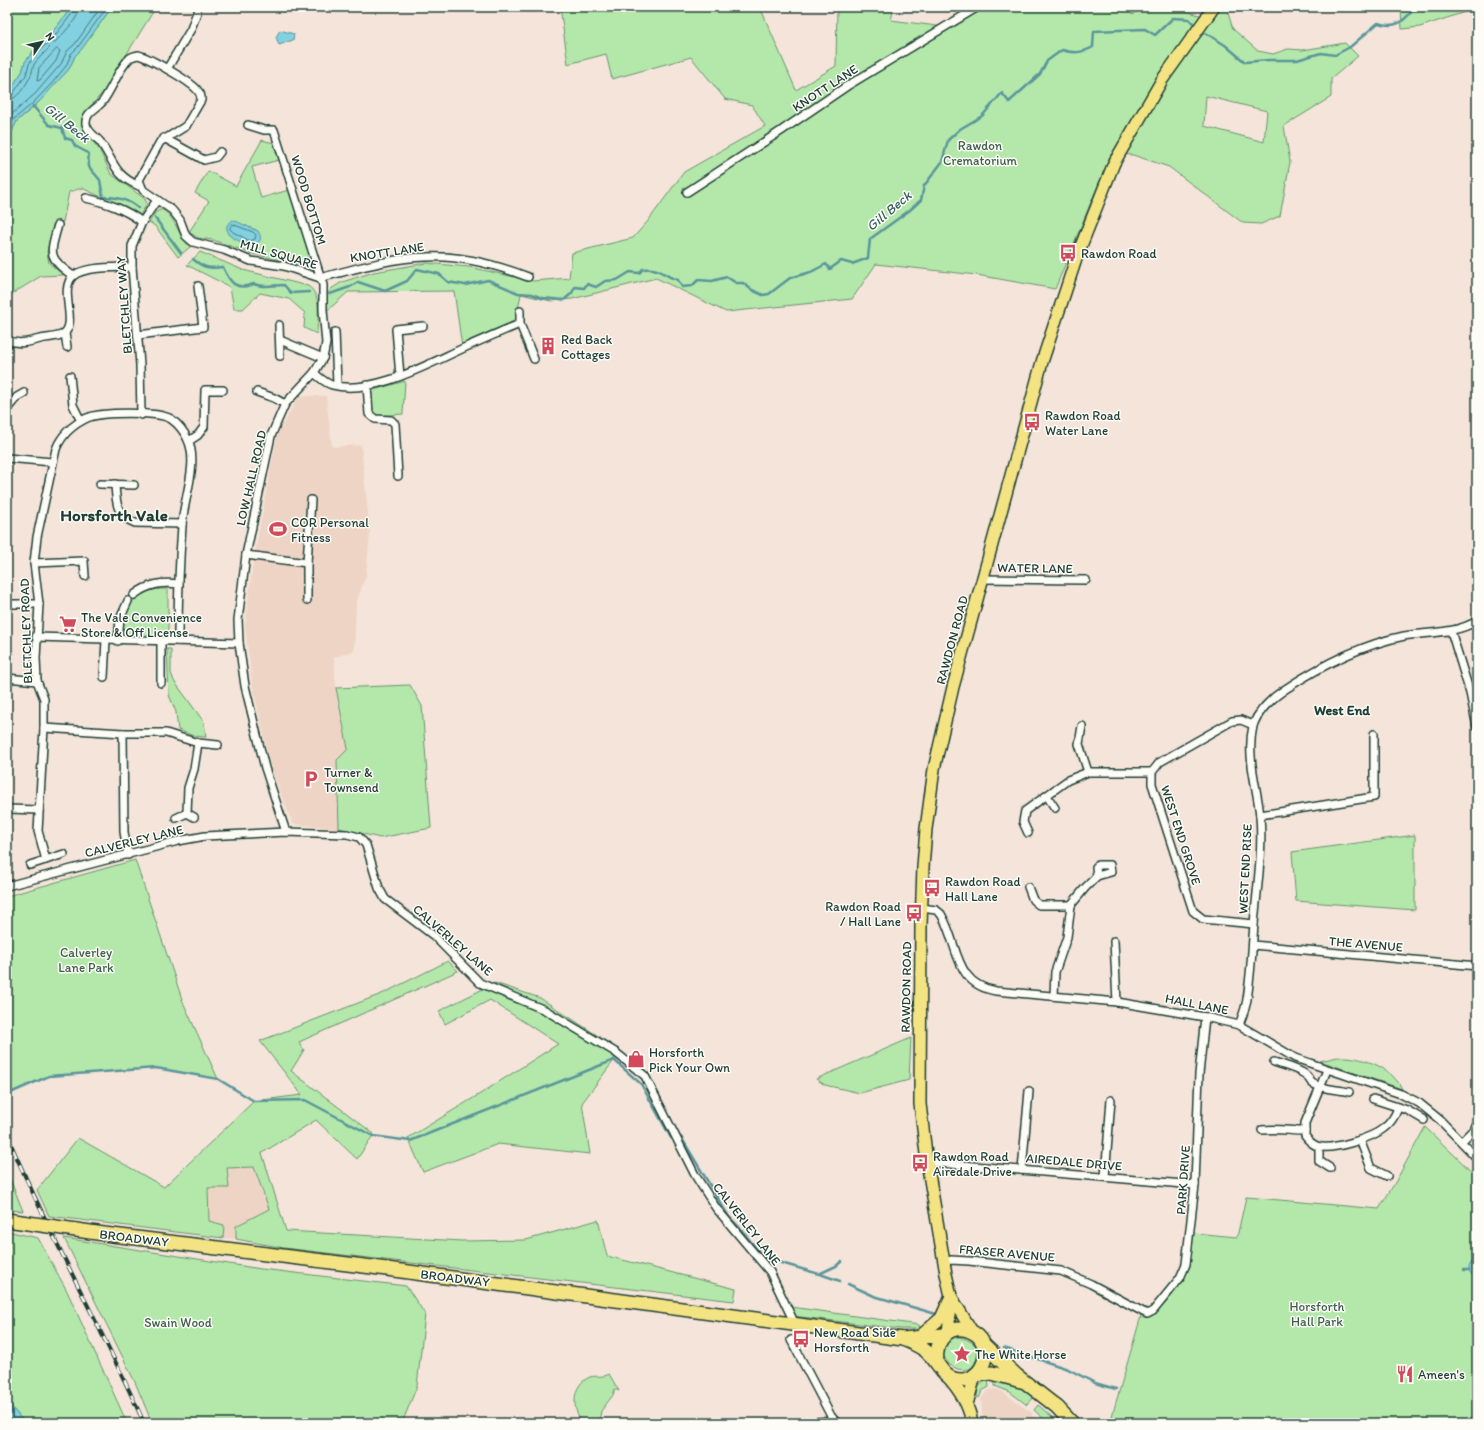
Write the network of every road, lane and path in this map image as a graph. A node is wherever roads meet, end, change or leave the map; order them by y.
1 (978, 7) edge
2 (1214, 7) edge
3 (196, 12) dead end
4 (167, 69) junction
5 (248, 125) dead end
6 (164, 138) junction
7 (220, 152) dead end
8 (139, 186) junction
9 (687, 192) dead end
10 (86, 198) dead end
11 (158, 200) junction
12 (142, 222) junction
13 (58, 225) dead end
14 (132, 266) junction
15 (73, 276) junction
16 (528, 277) dead end
17 (320, 278) junction
18 (198, 286) dead end
19 (520, 311) dead end
20 (520, 324) junction
21 (279, 325) dead end
22 (423, 326) dead end
23 (334, 332) dead end
24 (65, 333) junction
25 (138, 335) junction
26 (7, 340) edge
27 (280, 340) junction
28 (66, 347) dead end
29 (280, 356) dead end
30 (323, 358) junction
31 (534, 359) dead end
32 (314, 373) junction
33 (70, 376) dead end
34 (400, 376) junction
35 (337, 385) junction
36 (367, 385) junction
37 (223, 390) dead end
38 (257, 392) dead end
39 (24, 393) dead end
40 (285, 404) junction
41 (7, 409) edge
42 (141, 415) junction
43 (81, 421) junction
44 (189, 441) junction
45 (7, 458) edge
46 (52, 462) junction
47 (398, 476) dead end
48 (100, 484) dead end
49 (115, 484) junction
50 (134, 485) dead end
51 (311, 500) dead end
52 (182, 524) junction
53 (246, 555) junction
54 (34, 563) junction
55 (307, 563) junction
56 (85, 576) dead end
57 (983, 579) junction
58 (1086, 580) dead end
59 (179, 584) junction
60 (134, 595) dead end
61 (307, 600) dead end
62 (128, 601) dead end
63 (7, 604) edge
64 (40, 604) junction
65 (1477, 621) edge
66 (1451, 631) junction
67 (36, 637) junction
68 (106, 640) junction
69 (118, 640) junction
70 (178, 641) junction
71 (161, 642) junction
72 (239, 643) junction
73 (104, 677) dead end
74 (7, 678) edge
75 (37, 681) junction
76 (161, 683) dead end
77 (1253, 725) junction
78 (1082, 726) dead end
79 (1477, 727) edge
80 (44, 728) junction
81 (124, 733) junction
82 (1374, 734) dead end
83 (198, 743) junction
84 (218, 745) dead end
85 (1088, 772) junction
86 (1152, 772) junction
87 (1047, 796) junction
88 (1055, 808) dead end
89 (7, 809) edge
90 (39, 810) junction
91 (187, 812) junction
92 (1260, 815) junction
93 (194, 817) dead end
94 (176, 818) dead end
95 (286, 832) junction
96 (1028, 832) dead end
97 (64, 854) dead end
98 (128, 855) junction
99 (46, 860) junction
100 (30, 865) dead end
101 (1097, 876) dead end
102 (7, 886) edge
103 (1028, 887) dead end
104 (1071, 905) junction
105 (922, 908) junction
106 (1254, 924) junction
107 (1114, 941) dead end
108 (1253, 945) junction
109 (1477, 966) edge
110 (1054, 996) junction
111 (1117, 1002) junction
112 (1205, 1017) junction
113 (1239, 1025) junction
114 (1274, 1062) dead end
115 (1327, 1070) junction
116 (1321, 1085) junction
117 (1029, 1092) dead end
118 (1348, 1092) dead end
119 (1374, 1099) dead end
120 (1111, 1100) dead end
121 (1398, 1108) junction
122 (1424, 1120) dead end
123 (1477, 1121) edge
124 (1262, 1130) dead end
125 (1305, 1131) junction
126 (1360, 1140) junction
127 (1462, 1141) junction
128 (1320, 1146) junction
129 (1477, 1158) edge
130 (1319, 1159) junction
131 (927, 1162) junction
132 (1317, 1167) dead end
133 (1330, 1168) dead end
134 (1022, 1170) junction
135 (1387, 1176) dead end
136 (1105, 1177) junction
137 (1195, 1185) junction
138 (7, 1220) edge
139 (944, 1262) junction
140 (952, 1296) junction
141 (1132, 1307) joint
142 (795, 1324) junction
143 (974, 1333) junction
144 (946, 1334) junction
145 (919, 1337) junction
146 (903, 1338) junction
147 (791, 1340) dead end
148 (983, 1344) junction
149 (936, 1363) junction
150 (946, 1375) junction
151 (975, 1375) junction
152 (1025, 1382) junction
153 (967, 1404) junction
154 (836, 1422) edge
155 (799, 1423) edge
156 (972, 1423) edge
157 (1072, 1423) edge

1 - 9 street, KNOTT LANE
2 - 57 main road, RAWDON ROAD
3 - 4 street
4 - 6 street, MILL SQUARE
4 - 8 street, MILL SQUARE
5 - 17 street, WOOD BOTTOM
6 - 7 street
6 - 8 street
8 - 11 street, MILL SQUARE
10 - 12 street
11 - 12 street, BLETCHLEY WAY
11 - 17 street, MILL SQUARE
12 - 14 street, BLETCHLEY WAY
13 - 15 street
14 - 15 street
14 - 25 street, BLETCHLEY WAY
15 - 24 street
16 - 17 street, KNOTT LANE
17 - 30 street, LOW HALL ROAD
18 - 25 street
19 - 20 street
20 - 31 street
20 - 34 street
21 - 27 street
22 - 34 street
23 - 35 street
24 - 26 street
24 - 28 street
25 - 42 street, BLETCHLEY WAY
27 - 29 street
27 - 30 street
30 - 32 street, LOW HALL ROAD
32 - 35 street
32 - 40 street, LOW HALL ROAD
33 - 43 street
34 - 36 street
35 - 36 street
36 - 47 street
37 - 44 street
38 - 40 street
39 - 41 street
40 - 53 street, LOW HALL ROAD
42 - 43 street, BLETCHLEY ROAD
42 - 44 street, BLETCHLEY ROAD
43 - 46 street, BLETCHLEY ROAD
44 - 52 street, BLETCHLEY ROAD
45 - 46 street
46 - 54 street, BLETCHLEY ROAD
48 - 49 street
49 - 50 street
49 - 52 street
51 - 55 street
52 - 59 street, BLETCHLEY ROAD
53 - 55 street
53 - 72 street, LOW HALL ROAD
54 - 56 street
54 - 64 street, BLETCHLEY ROAD
55 - 61 street
57 - 58 street, WATER LANE
57 - 105 main road, RAWDON ROAD
59 - 60 street
59 - 70 street, BLETCHLEY ROAD
62 - 69 street
63 - 64 street
64 - 67 street, BLETCHLEY ROAD
65 - 66 street, WEST END RISE
66 - 77 street, WEST END RISE
66 - 79 street
67 - 68 street
67 - 75 street, BLETCHLEY ROAD
68 - 69 street
68 - 73 street
69 - 71 street
70 - 71 street
70 - 72 street
71 - 76 street
72 - 95 street, LOW HALL ROAD
74 - 75 street
75 - 80 street, BLETCHLEY ROAD
77 - 86 street, WEST END GROVE
77 - 92 street, WEST END RISE
78 - 85 street
80 - 81 street
80 - 90 street, BLETCHLEY ROAD
81 - 83 street
81 - 98 street
82 - 92 street
83 - 84 street
83 - 91 street
85 - 86 street
85 - 87 street
86 - 106 street, WEST END GROVE
87 - 88 street
87 - 96 street
89 - 90 street
90 - 99 street, BLETCHLEY ROAD
91 - 93 street
91 - 94 street
92 - 106 street, WEST END RISE
95 - 98 street, CALVERLEY LANE
95 - 142 street, CALVERLEY LANE
97 - 99 street
98 - 102 street, CALVERLEY LANE
99 - 100 street
101 - 104 street
103 - 104 street
104 - 110 street
105 - 110 street, HALL LANE
105 - 131 main road, RAWDON ROAD
106 - 108 street, WEST END RISE
107 - 111 street
108 - 109 street, THE AVENUE
108 - 113 street, WEST END RISE
110 - 111 street, HALL LANE
111 - 112 street, HALL LANE
112 - 113 street, HALL LANE
112 - 137 street, PARK DRIVE
113 - 115 street, HALL LANE
114 - 116 street
115 - 116 street
115 - 127 street, HALL LANE
116 - 118 street
116 - 125 street
117 - 134 street
119 - 121 street
120 - 136 street
121 - 122 street
121 - 126 street
123 - 127 street
124 - 125 street
125 - 128 street
126 - 128 street
126 - 135 street
127 - 129 street, HALL LANE
128 - 130 street
130 - 132 street
130 - 133 street
131 - 134 street, AIREDALE DRIVE
131 - 139 main road, RAWDON ROAD
134 - 136 street, AIREDALE DRIVE
136 - 137 street, AIREDALE DRIVE
137 - 141 street, PARK DRIVE
138 - 142 highway, BROADWAY, bridge
139 - 140 main road, RAWDON ROAD
139 - 141 street, FRASER AVENUE
140 - 143 main road, RAWDON ROAD
140 - 144 main road, RAWDON ROAD
140 - 145 main road
142 - 146 highway, BROADWAY
143 - 144 highway
143 - 148 highway
144 - 145 highway
144 - 149 highway
145 - 146 highway
146 - 149 highway
147 - 154 street
148 - 151 highway
148 - 152 highway
149 - 150 highway
150 - 151 highway
150 - 153 main road
151 - 152 highway
151 - 153 main road
152 - 157 highway
153 - 156 main road
154 - 155 street

